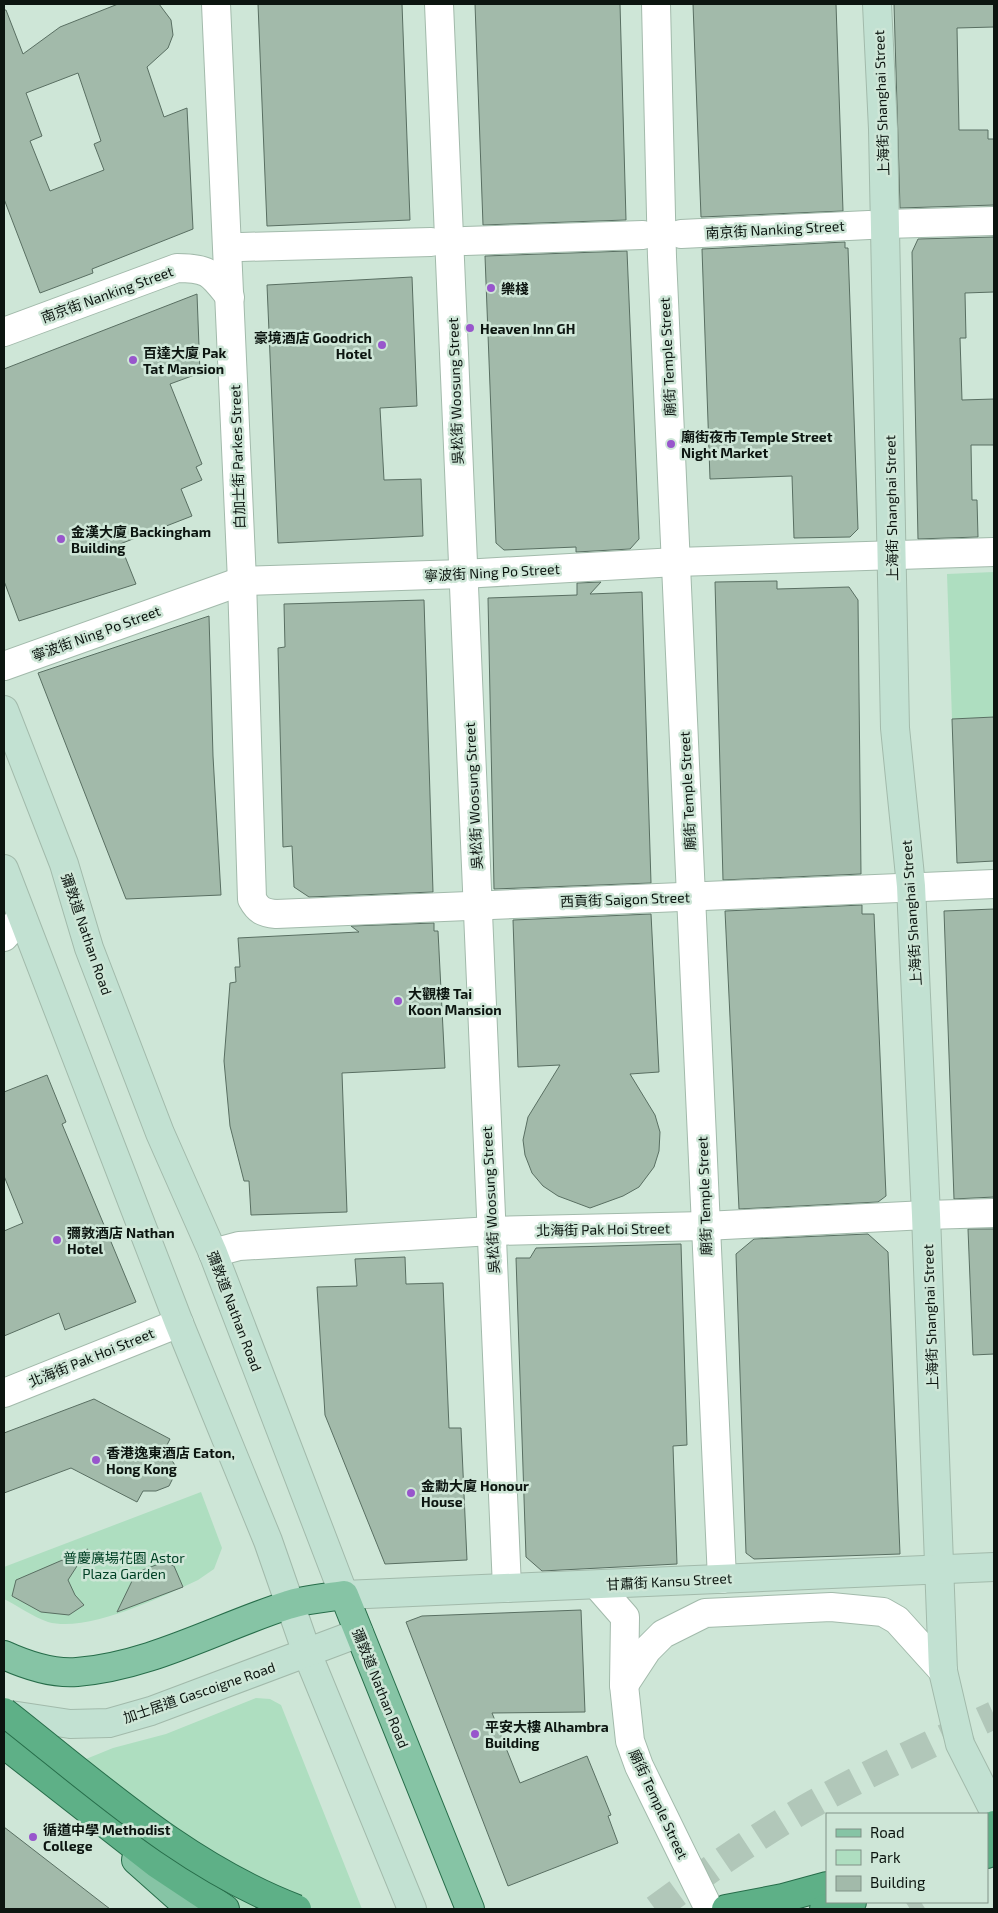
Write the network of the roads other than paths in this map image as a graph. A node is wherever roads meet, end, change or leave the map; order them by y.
1 (216, 4) edge
2 (438, 4) edge
3 (656, 4) edge
4 (877, 4) edge
5 (994, 221) edge
6 (877, 224) junction
7 (681, 234) dead end
8 (643, 235) dead end
9 (465, 241) dead end
10 (431, 242) dead end
11 (241, 247) dead end
12 (230, 297) junction
13 (4, 332) edge
14 (994, 552) edge
15 (892, 556) junction
16 (676, 562) junction
17 (463, 574) junction
18 (242, 581) junction
19 (4, 666) edge
20 (4, 710) edge
21 (4, 869) edge
22 (994, 884) edge
23 (911, 886) junction
24 (691, 897) junction
25 (478, 905) junction
26 (258, 909) joint
27 (22, 917) junction
28 (4, 937) edge
29 (994, 1213) edge
30 (926, 1215) junction
31 (705, 1226) junction
32 (492, 1231) junction
33 (213, 1253) junction
34 (179, 1322) junction
35 (4, 1393) edge
36 (994, 1567) edge
37 (940, 1569) junction
38 (722, 1578) junction
39 (597, 1585) junction
40 (507, 1588) junction
41 (344, 1595) junction
42 (290, 1604) junction
43 (359, 1633) junction
44 (307, 1653) junction
45 (4, 1655) edge
46 (943, 1671) junction
47 (624, 1685) junction
48 (4, 1713) edge
49 (4, 1744) edge
50 (4, 1752) edge
51 (994, 1812) edge
52 (826, 1886) edge
53 (848, 1903) edge
54 (191, 1909) edge
55 (225, 1909) edge
56 (297, 1909) edge
57 (412, 1909) edge
58 (470, 1909) edge
59 (710, 1909) edge
60 (726, 1909) edge
61 (824, 1909) edge

1 - 12 street, 白加士街 Parkes Street
2 - 17 street, 吳松街 Woosung Street
3 - 16 street, 廟街 Temple Street
4 - 6 main road, 上海街 Shanghai Street
5 - 6 street, 南京街 Nanking Street
6 - 7 street, 南京街 Nanking Street
6 - 15 main road, 上海街 Shanghai Street
8 - 9 street
10 - 11 street
12 - 13 street, 南京街 Nanking Street
12 - 18 street, 白加士街 Parkes Street
14 - 15 street, 寧波街 Ning Po Street
15 - 16 street, 寧波街 Ning Po Street
15 - 23 main road, 上海街 Shanghai Street
16 - 17 street, 寧波街 Ning Po Street
16 - 24 street, 廟街 Temple Street
17 - 18 street, 寧波街 Ning Po Street
17 - 25 street, 吳松街 Woosung Street
18 - 19 street, 寧波街 Ning Po Street
18 - 26 street, 白加士街 Parkes Street
20 - 33 main road, 彌敦道 Nathan Road
21 - 27 main road
22 - 23 street, 西貢街 Saigon Street
23 - 24 street, 西貢街 Saigon Street
23 - 30 main road, 上海街 Shanghai Street
24 - 25 street, 西貢街 Saigon Street
24 - 31 street, 廟街 Temple Street
25 - 26 street, 西貢街 Saigon Street
25 - 32 street, 吳松街 Woosung Street
27 - 28 street
27 - 34 main road
29 - 30 street, 北海街 Pak Hoi Street
30 - 31 street, 北海街 Pak Hoi Street
30 - 37 main road, 上海街 Shanghai Street
31 - 32 street, 北海街 Pak Hoi Street
31 - 38 street, 廟街 Temple Street
32 - 33 street, 北海街 Pak Hoi Street
32 - 40 street, 吳松街 Woosung Street
33 - 41 main road, 彌敦道 Nathan Road
34 - 35 street, 北海街 Pak Hoi Street
34 - 42 main road
36 - 37 main road, 甘肅街 Kansu Street
37 - 38 main road, 甘肅街 Kansu Street
37 - 46 main road, 上海街 Shanghai Street
38 - 39 main road, 甘肅街 Kansu Street
39 - 40 main road, 甘肅街 Kansu Street
39 - 47 street, 廟街 Temple Street
40 - 41 main road, 甘肅街 Kansu Street
41 - 42 main road
41 - 43 main road, 彌敦道 Nathan Road
42 - 44 main road
42 - 45 main road
43 - 44 main road, 加士居道 Gascoigne Road
43 - 58 main road, 彌敦道 Nathan Road
44 - 48 main road, 加士居道 Gascoigne Road
44 - 57 main road
46 - 47 street
46 - 51 main road, 上海街 Shanghai Street
47 - 59 street, 廟街 Temple Street
48 - 56 highway, bridge
49 - 55 highway
50 - 54 main road
52 - 60 highway
53 - 61 highway

